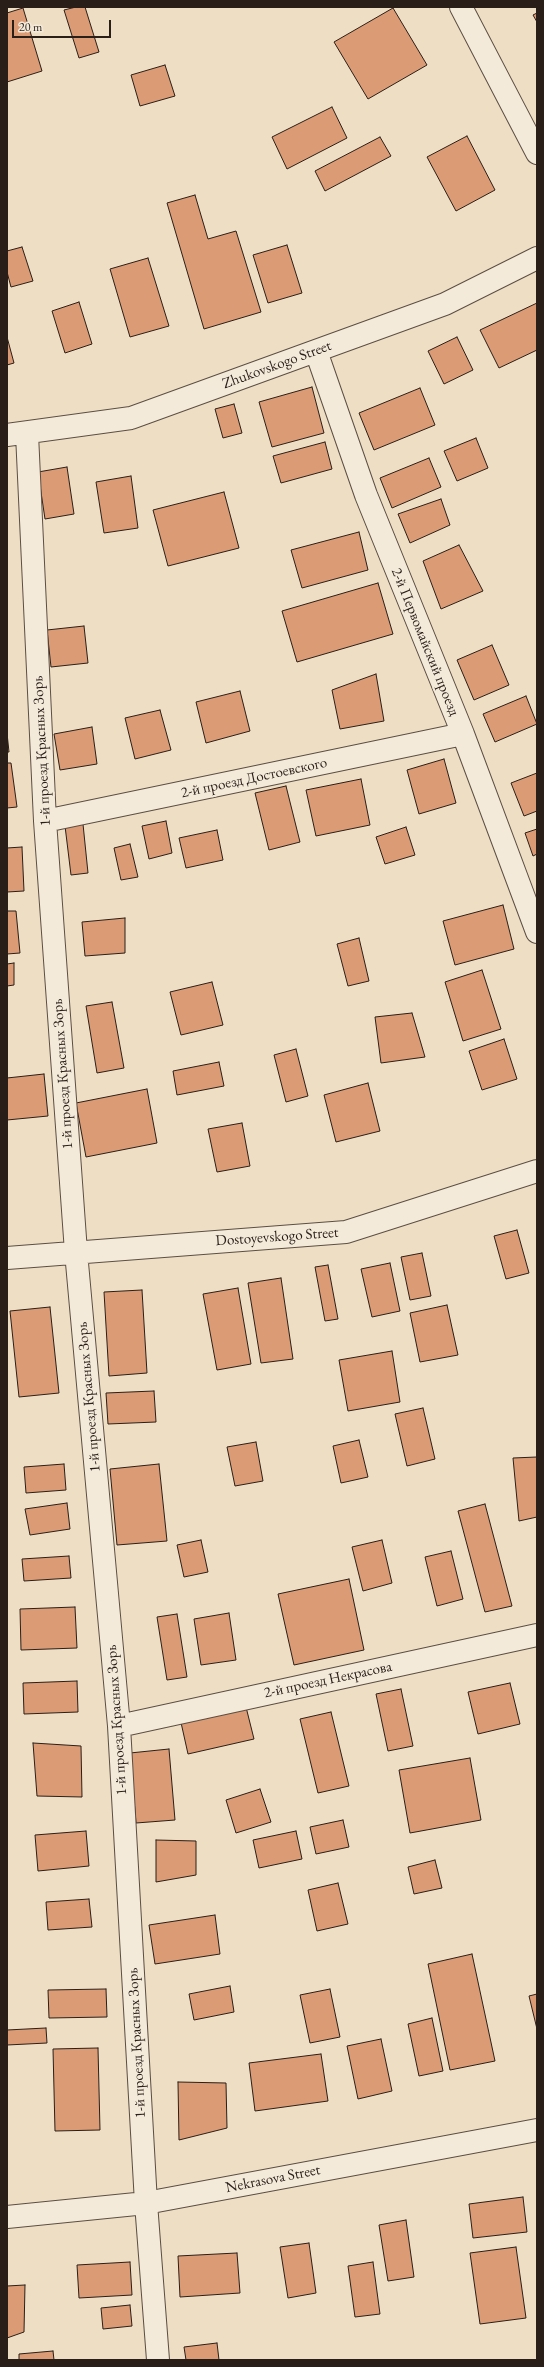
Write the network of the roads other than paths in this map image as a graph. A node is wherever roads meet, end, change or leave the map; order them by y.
1 (461, 7) edge
2 (537, 153) edge
3 (537, 258) edge
4 (316, 351) junction
5 (17, 434) edge
6 (463, 734) junction
7 (45, 821) junction
8 (537, 932) edge
9 (537, 1171) edge
10 (76, 1252) junction
11 (7, 1258) edge
12 (537, 1635) edge
13 (119, 1726) junction
14 (537, 2130) edge
15 (146, 2202) junction
16 (7, 2217) edge
17 (158, 2360) edge

1 - 2 street
3 - 4 street, Zhukovskogo Street
4 - 5 street, Zhukovskogo Street
4 - 6 street, 2-й Первомайский проезд
5 - 7 street, 1-й проезд Красных Зорь
6 - 7 street, 2-й проезд Достоевского
6 - 8 street, 2-й Первомайский проезд
7 - 10 street, 1-й проезд Красных Зорь
9 - 10 street, Dostoyevskogo Street
10 - 11 street, Dostoyevskogo Street
10 - 13 street, 1-й проезд Красных Зорь
12 - 13 street, 2-й проезд Некрасова
13 - 15 street, 1-й проезд Красных Зорь
14 - 15 street, Nekrasova Street
15 - 16 street, Nekrasova Street
15 - 17 street, 1-й проезд Красных Зорь

